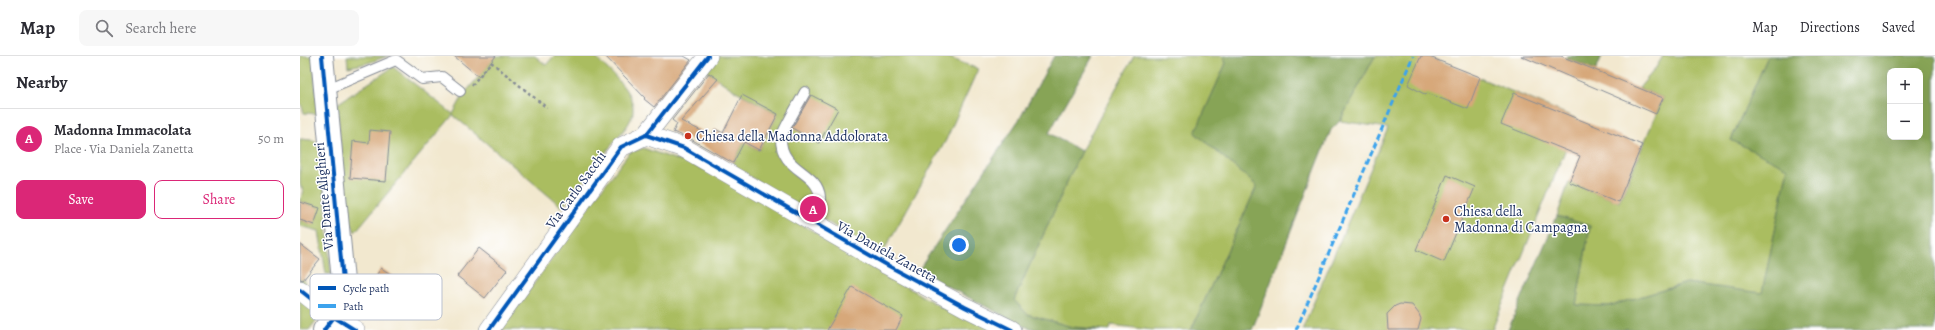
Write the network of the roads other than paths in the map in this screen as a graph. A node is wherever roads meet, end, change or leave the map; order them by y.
1 (322, 56) edge
2 (708, 56) edge
3 (325, 90) junction
4 (460, 91) road end
5 (805, 92) dead end
6 (646, 135) junction
7 (814, 224) junction
8 (342, 274) edge
9 (300, 290) edge
10 (310, 301) edge
11 (329, 323) edge
12 (355, 330) edge
13 (488, 330) edge
14 (1012, 330) edge

1 - 3 street, Via Dante Alighieri
2 - 6 street, Via Carlo Sacchi
3 - 4 lane
3 - 8 street, Via Dante Alighieri
5 - 7 lane
6 - 7 street, Via Daniela Zanetta
6 - 13 street, Via Carlo Sacchi
7 - 14 street, Via Daniela Zanetta
9 - 10 street
11 - 12 street

